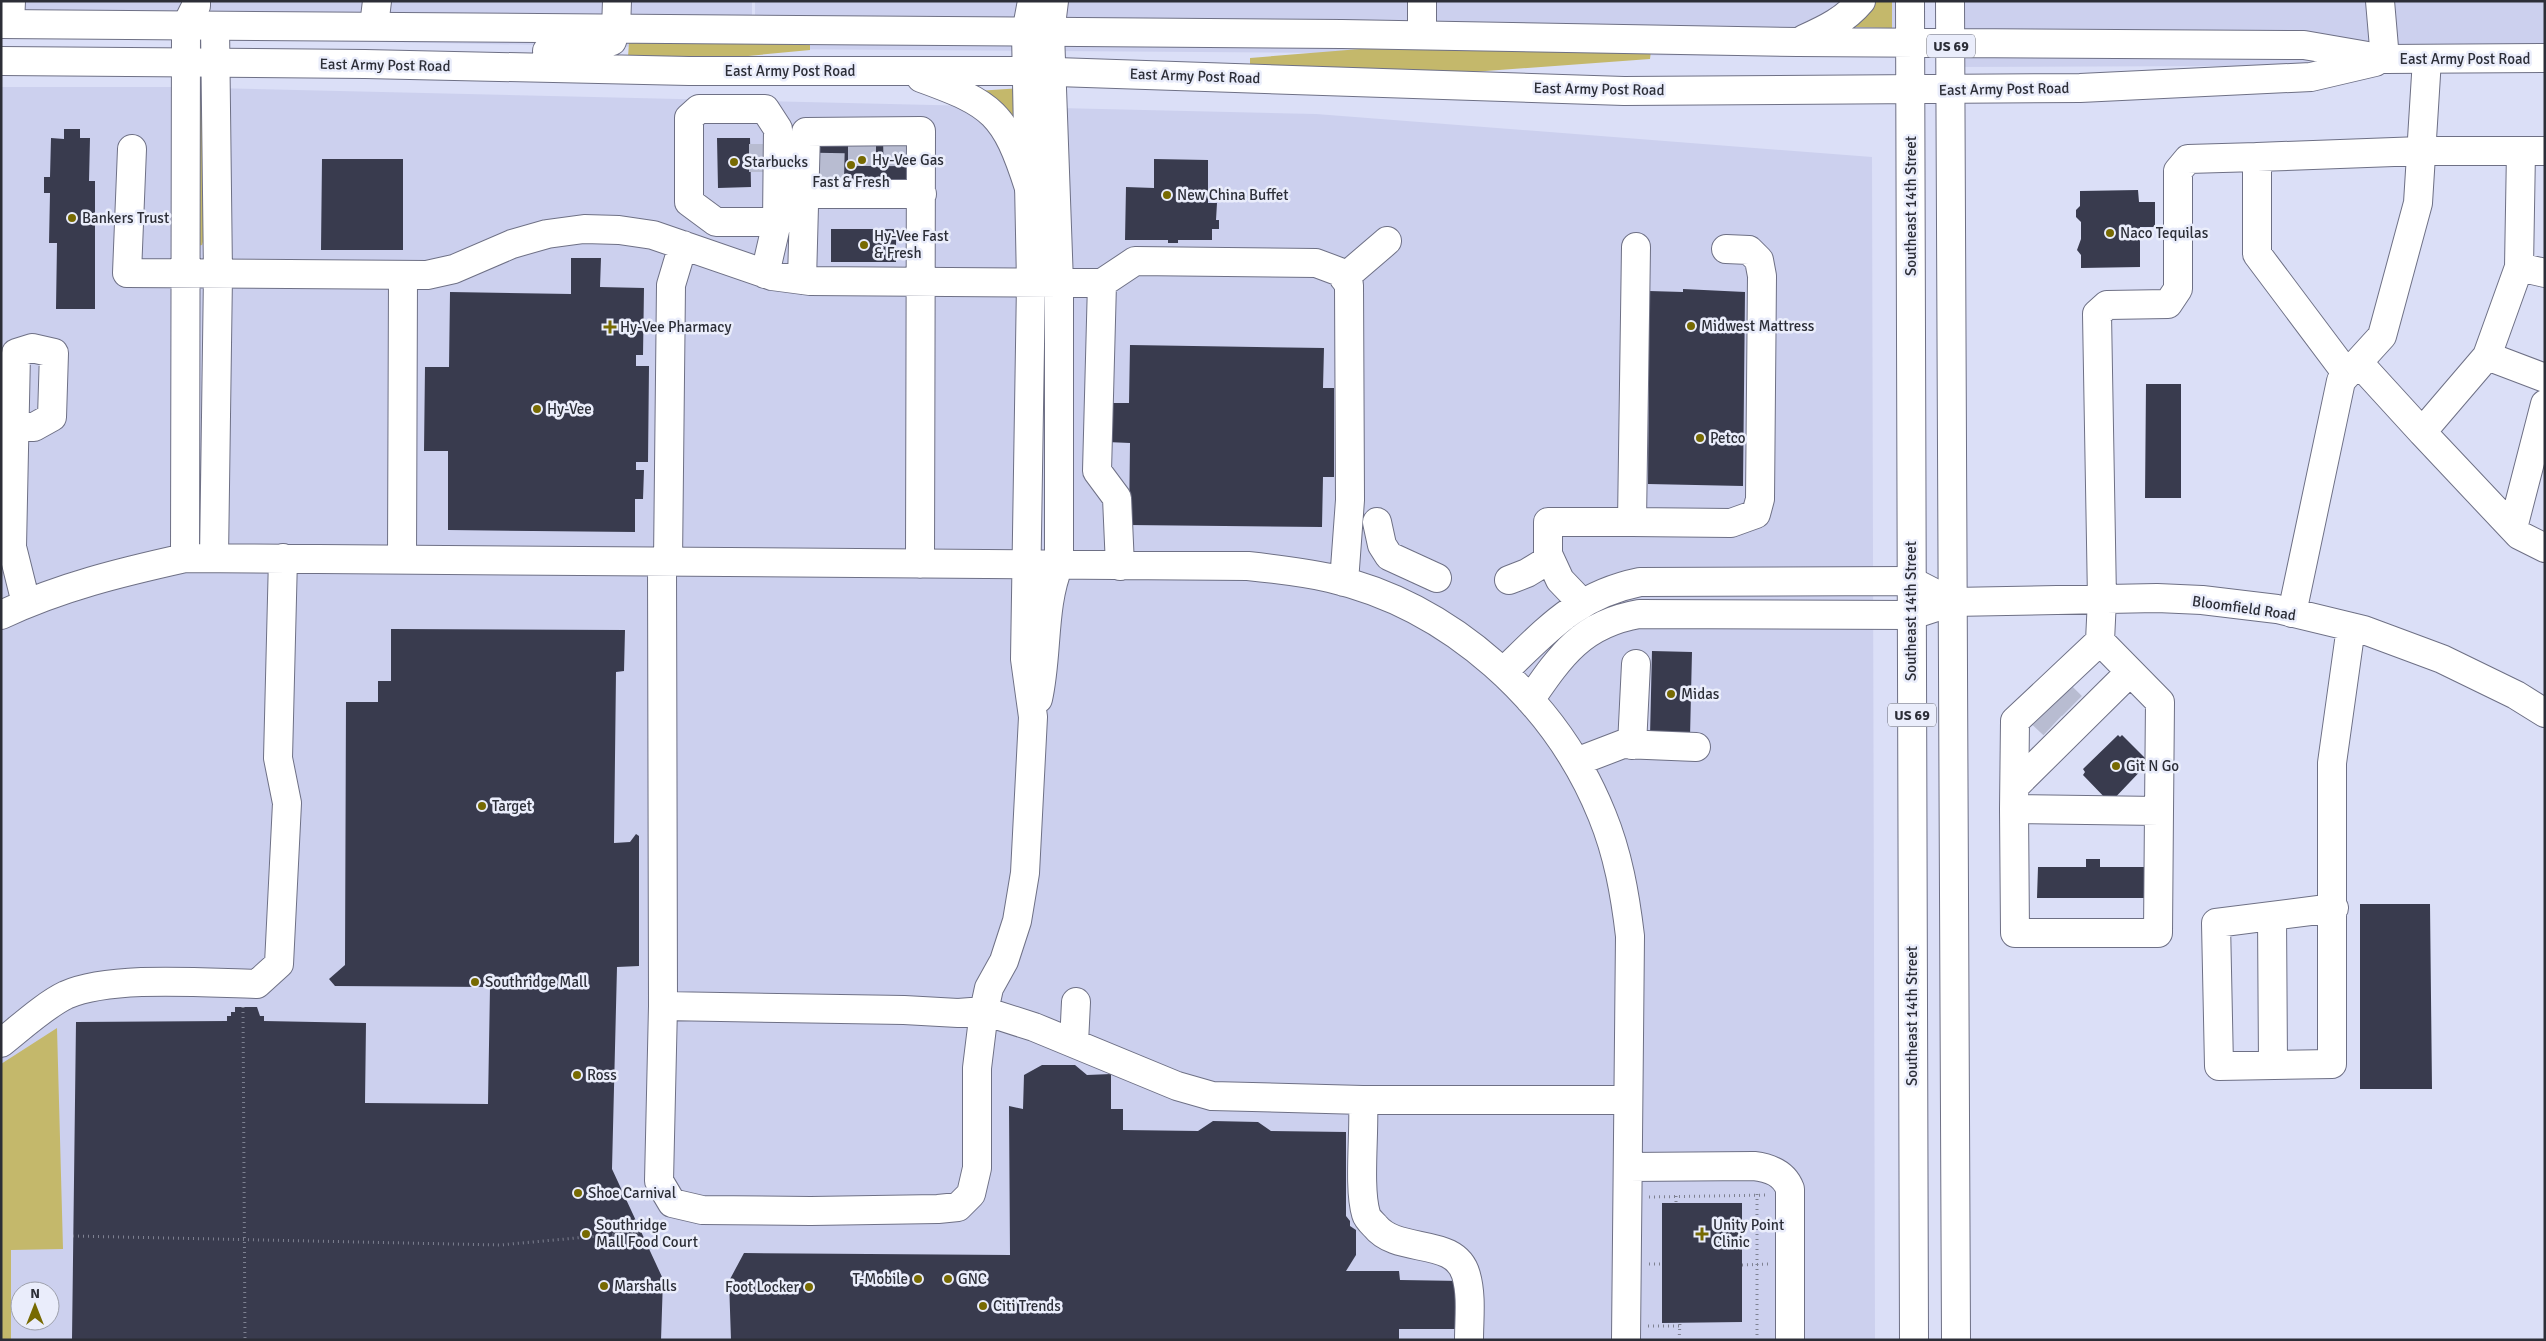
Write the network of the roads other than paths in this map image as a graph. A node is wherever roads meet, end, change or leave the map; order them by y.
1 (617, 1) edge
2 (1032, 1) edge
3 (1054, 1) edge
4 (1422, 1) edge
5 (1861, 1) edge
6 (1910, 1) edge
7 (1950, 1) edge
8 (2380, 1) edge
9 (8, 13) edge
10 (191, 14) edge
11 (376, 14) edge
12 (215, 26) junction
13 (616, 29) junction
14 (1038, 33) junction
15 (1422, 35) junction
16 (1798, 42) junction
17 (1951, 42) junction
18 (1910, 43) junction
19 (2545, 58) edge
20 (2385, 59) junction
21 (2427, 59) junction
22 (1, 61) edge
23 (186, 62) junction
24 (215, 62) junction
25 (398, 65) junction
26 (1039, 71) junction
27 (903, 72) junction
28 (1910, 90) junction
29 (1951, 90) junction
30 (132, 149) dead end
31 (2422, 151) junction
32 (2533, 151) edge
33 (2257, 156) junction
34 (1029, 188) junction
35 (822, 190) junction
36 (906, 190) junction
37 (772, 199) junction
38 (1387, 241) dead end
39 (683, 245) junction
40 (1636, 247) dead end
41 (1726, 249) dead end
42 (2532, 270) edge
43 (187, 274) junction
44 (218, 274) junction
45 (766, 274) junction
46 (403, 277) junction
47 (1344, 278) junction
48 (802, 280) junction
49 (922, 282) junction
50 (1031, 283) junction
51 (1059, 283) junction
52 (1102, 283) junction
53 (2487, 356) junction
54 (2353, 368) junction
55 (2545, 378) edge
56 (2545, 404) edge
57 (14, 427) dead end
58 (2422, 432) junction
59 (1377, 522) dead end
60 (1632, 522) junction
61 (2513, 528) junction
62 (2545, 548) edge
63 (185, 558) junction
64 (214, 558) junction
65 (283, 558) junction
66 (402, 559) junction
67 (1550, 559) junction
68 (665, 562) junction
69 (920, 564) junction
70 (1027, 564) junction
71 (1059, 565) junction
72 (1120, 566) junction
73 (1437, 578) dead end
74 (1509, 580) dead end
75 (1911, 581) junction
76 (1344, 582) junction
77 (2102, 599) junction
78 (1952, 602) junction
79 (26, 603) junction
80 (1582, 603) junction
81 (2292, 613) junction
82 (1, 615) edge
83 (1912, 615) junction
84 (2351, 628) junction
85 (2100, 640) junction
86 (1636, 664) dead end
87 (1503, 672) junction
88 (2130, 672) junction
89 (1530, 700) junction
90 (2067, 701) junction
91 (2545, 713) edge
92 (1033, 717) junction
93 (2047, 720) junction
94 (1632, 744) junction
95 (1696, 747) dead end
96 (1576, 762) junction
97 (2015, 798) junction
98 (2159, 811) junction
99 (2334, 908) junction
100 (2272, 916) junction
101 (1076, 1002) dead end
102 (663, 1006) junction
103 (984, 1011) junction
104 (1, 1043) edge
105 (1074, 1043) junction
106 (2273, 1066) junction
107 (1363, 1100) junction
108 (1628, 1100) junction
109 (1628, 1167) junction
110 (1637, 1333) edge
111 (1469, 1340) edge
112 (1790, 1340) edge
113 (1914, 1340) edge
114 (1956, 1340) edge

1 - 13 main road
2 - 14 main road
3 - 14 main road
4 - 15 main road
5 - 16 main road
6 - 18 main road, Southeast 14th Street / US 69
7 - 17 main road, US 69
8 - 20 main road
9 - 10 main road, East Army Post Road
10 - 12 main road, East Army Post Road
10 - 23 main road
11 - 12 main road, East Army Post Road
11 - 13 main road, East Army Post Road
12 - 24 main road
13 - 14 main road, East Army Post Road
13 - 25 main road
14 - 15 main road, East Army Post Road
14 - 26 main road
15 - 16 main road, East Army Post Road
16 - 18 main road, East Army Post Road
17 - 18 main road, East Army Post Road
17 - 20 main road, East Army Post Road
17 - 29 main road, US 69
18 - 28 main road, Southeast 14th Street / US 69
19 - 21 main road, East Army Post Road
20 - 21 main road, East Army Post Road
20 - 29 main road, East Army Post Road
21 - 31 main road
22 - 23 main road, East Army Post Road
23 - 24 main road, East Army Post Road
23 - 43 main road
24 - 25 main road, East Army Post Road
24 - 44 main road
25 - 27 main road, East Army Post Road
26 - 27 main road, East Army Post Road
26 - 28 main road, East Army Post Road
26 - 34 main road
26 - 51 main road
27 - 34 main road
28 - 29 main road, East Army Post Road
28 - 75 main road, Southeast 14th Street / US 69
29 - 78 main road, US 69
30 - 43 main road
31 - 32 main road
31 - 33 main road
31 - 54 main road
32 - 42 main road
33 - 54 main road
33 - 77 main road
34 - 50 main road
35 - 36 main road
35 - 36 main road
35 - 48 main road
36 - 49 main road
37 - 37 main road
37 - 45 main road
38 - 47 main road
39 - 45 main road
39 - 46 main road
39 - 68 main road
40 - 60 main road
41 - 60 main road
42 - 53 main road
43 - 44 main road
43 - 63 main road
44 - 46 main road
44 - 64 main road
45 - 48 main road
46 - 66 main road
47 - 52 main road
47 - 76 main road
48 - 49 main road
49 - 50 main road
49 - 69 main road
50 - 51 main road
50 - 70 main road
51 - 52 main road
51 - 71 main road
52 - 72 main road
53 - 55 main road
53 - 58 main road
54 - 58 main road
54 - 81 main road
56 - 61 main road
57 - 79 main road
58 - 61 main road
59 - 73 main road
60 - 67 main road
61 - 62 main road
63 - 64 main road
63 - 79 main road
64 - 65 main road
65 - 66 main road
65 - 104 main road
66 - 68 main road
67 - 74 main road
67 - 80 main road
68 - 69 main road
68 - 102 main road
69 - 70 main road
70 - 71 main road
70 - 92 main road
71 - 72 main road
71 - 92 main road
72 - 76 main road
75 - 78 main road
75 - 80 main road
75 - 83 main road, Southeast 14th Street / US 69
76 - 87 main road
77 - 78 main road, Bloomfield Road
77 - 81 main road, Bloomfield Road
77 - 85 main road
78 - 83 main road
78 - 114 main road, US 69
79 - 82 main road
80 - 87 main road
81 - 84 main road, Bloomfield Road
83 - 89 main road
83 - 113 main road, Southeast 14th Street / US 69
84 - 91 main road, Bloomfield Road
84 - 99 main road
85 - 88 main road
85 - 90 main road
86 - 94 main road
87 - 89 main road
88 - 90 main road
88 - 98 main road
89 - 96 main road
90 - 93 main road
90 - 93 main road
92 - 103 main road
93 - 97 main road
93 - 97 main road
94 - 95 main road
94 - 96 main road
96 - 108 main road
97 - 98 main road
97 - 98 main road
99 - 100 main road
99 - 106 main road
100 - 106 main road
100 - 106 main road
101 - 105 main road
102 - 103 main road
102 - 103 main road
103 - 105 main road
105 - 107 main road
107 - 108 main road
107 - 111 main road
108 - 109 main road
109 - 110 main road
109 - 112 main road

